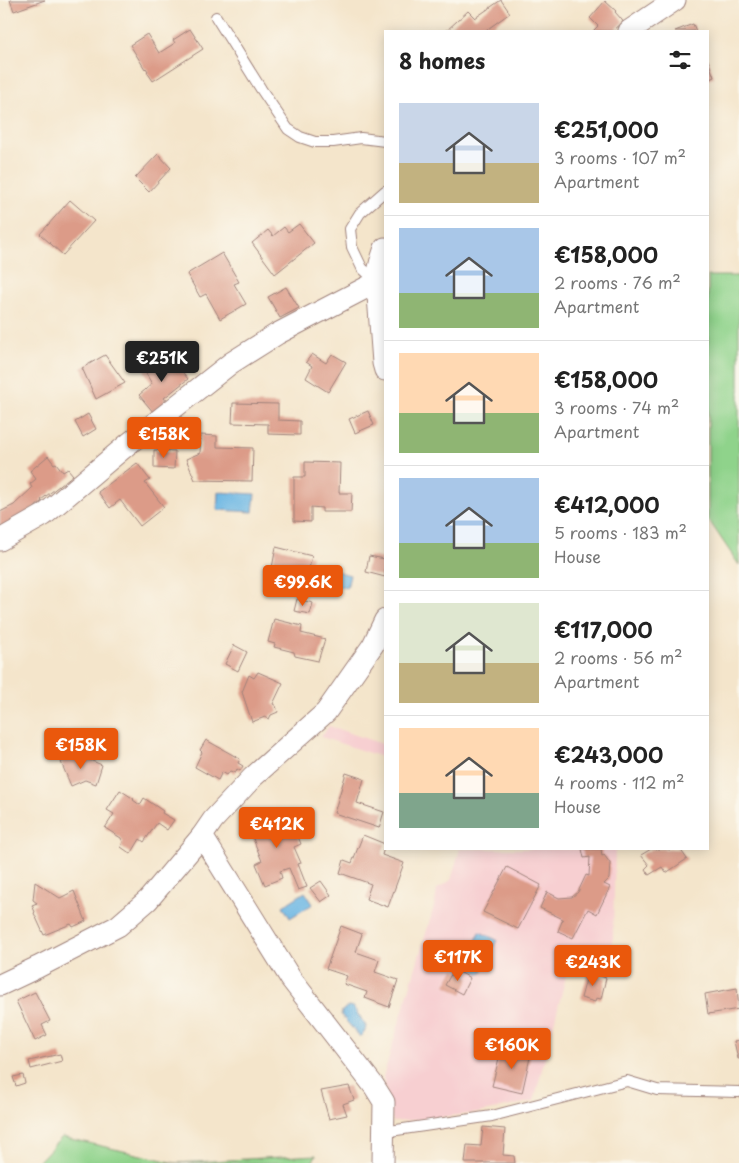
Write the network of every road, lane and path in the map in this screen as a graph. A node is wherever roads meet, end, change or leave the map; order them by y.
1 (675, 0) edge
2 (216, 17) dead end
3 (630, 30) edge
4 (384, 141) edge
5 (384, 192) edge
6 (384, 251) edge
7 (377, 282) junction
8 (384, 366) edge
9 (0, 540) edge
10 (384, 624) edge
11 (379, 646) edge
12 (202, 836) junction
13 (0, 985) edge
14 (739, 1092) edge
15 (383, 1132) junction
16 (383, 1163) edge

1 - 3 street
2 - 4 lane
5 - 7 lane
6 - 7 street
7 - 8 street
7 - 9 street
10 - 11 street
11 - 12 street
12 - 13 street
12 - 15 street
14 - 15 lane
15 - 16 street

